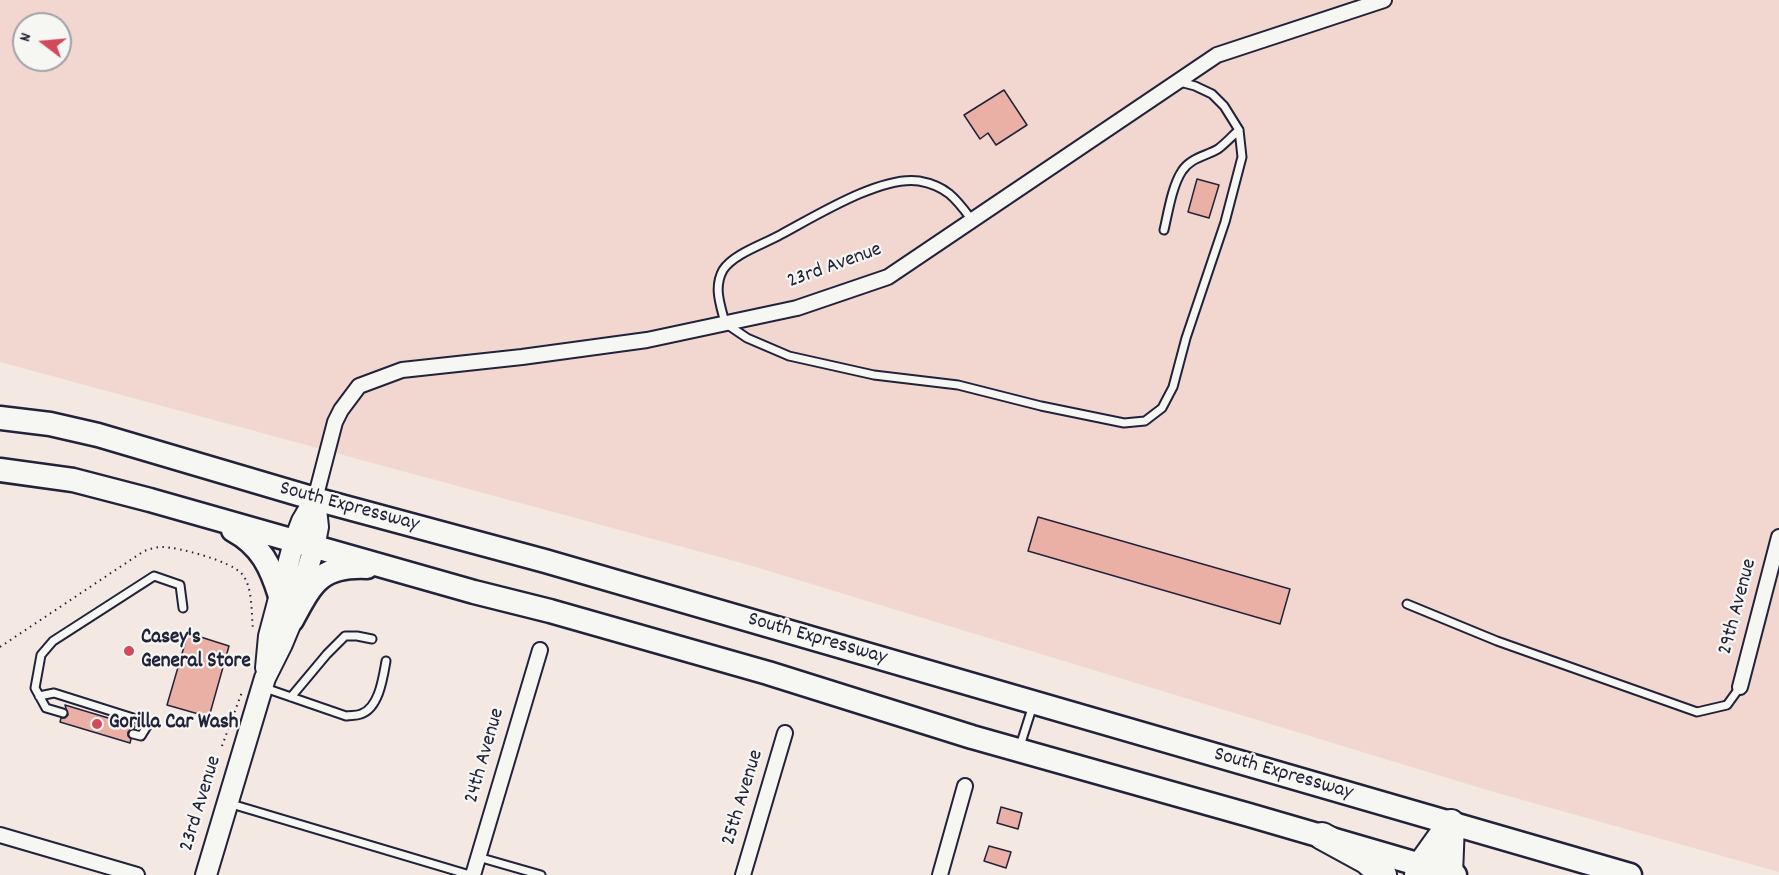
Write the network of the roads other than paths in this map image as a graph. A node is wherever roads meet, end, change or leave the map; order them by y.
1 (1384, 0) edge
2 (1177, 81) junction
3 (1239, 130) junction
4 (972, 220) junction
5 (1164, 230) dead end
6 (725, 323) junction
7 (0, 418) edge
8 (0, 470) edge
9 (315, 499) junction
10 (202, 515) junction
11 (1779, 537) edge
12 (304, 545) junction
13 (387, 568) junction
14 (280, 596) junction
15 (1407, 604) dead end
16 (183, 608) dead end
17 (292, 620) junction
18 (372, 639) dead end
19 (540, 650) dead end
20 (386, 661) dead end
21 (258, 683) junction
22 (1740, 687) joint
23 (39, 696) junction
24 (291, 698) junction
25 (1034, 703) junction
26 (63, 713) dead end
27 (785, 733) dead end
28 (133, 734) dead end
29 (1019, 750) junction
30 (965, 786) dead end
31 (228, 803) junction
32 (1451, 823) junction
33 (0, 835) edge
34 (1322, 836) junction
35 (478, 857) junction
36 (1420, 870) edge
37 (1451, 874) edge
38 (137, 875) edge
39 (206, 875) edge
40 (472, 875) edge
41 (541, 875) edge
42 (743, 875) edge
43 (940, 875) edge
44 (1383, 875) edge
45 (1630, 875) edge

1 - 2 street, 23rd Avenue
2 - 3 lane
2 - 4 street, 23rd Avenue
3 - 5 lane
3 - 6 lane
4 - 6 street, 23rd Avenue
4 - 6 lane
6 - 9 street, 23rd Avenue
7 - 9 main road, South Expressway
8 - 10 main road
9 - 12 main road, 23rd Avenue
9 - 25 main road, South Expressway
10 - 12 main road
10 - 14 main road
11 - 22 street, 29th Avenue
12 - 13 main road
12 - 14 main road, 23rd Avenue
12 - 17 main road, 23rd Avenue
13 - 17 main road
13 - 29 main road
14 - 21 main road, 23rd Avenue
15 - 22 lane
16 - 23 lane
17 - 21 main road, 23rd Avenue
18 - 24 lane
19 - 35 street, 24th Avenue
20 - 24 lane
21 - 24 lane
21 - 31 main road, 23rd Avenue
23 - 26 lane
23 - 28 lane
25 - 29 lane
25 - 32 main road, South Expressway
27 - 42 street, 25th Avenue
29 - 34 main road
30 - 43 street
31 - 39 main road, 23rd Avenue
31 - 40 lane
32 - 36 highway
32 - 37 highway
32 - 45 main road, South Expressway
33 - 38 street
34 - 36 main road
34 - 44 highway
35 - 40 street, 24th Avenue
35 - 41 lane
36 - 37 main road

